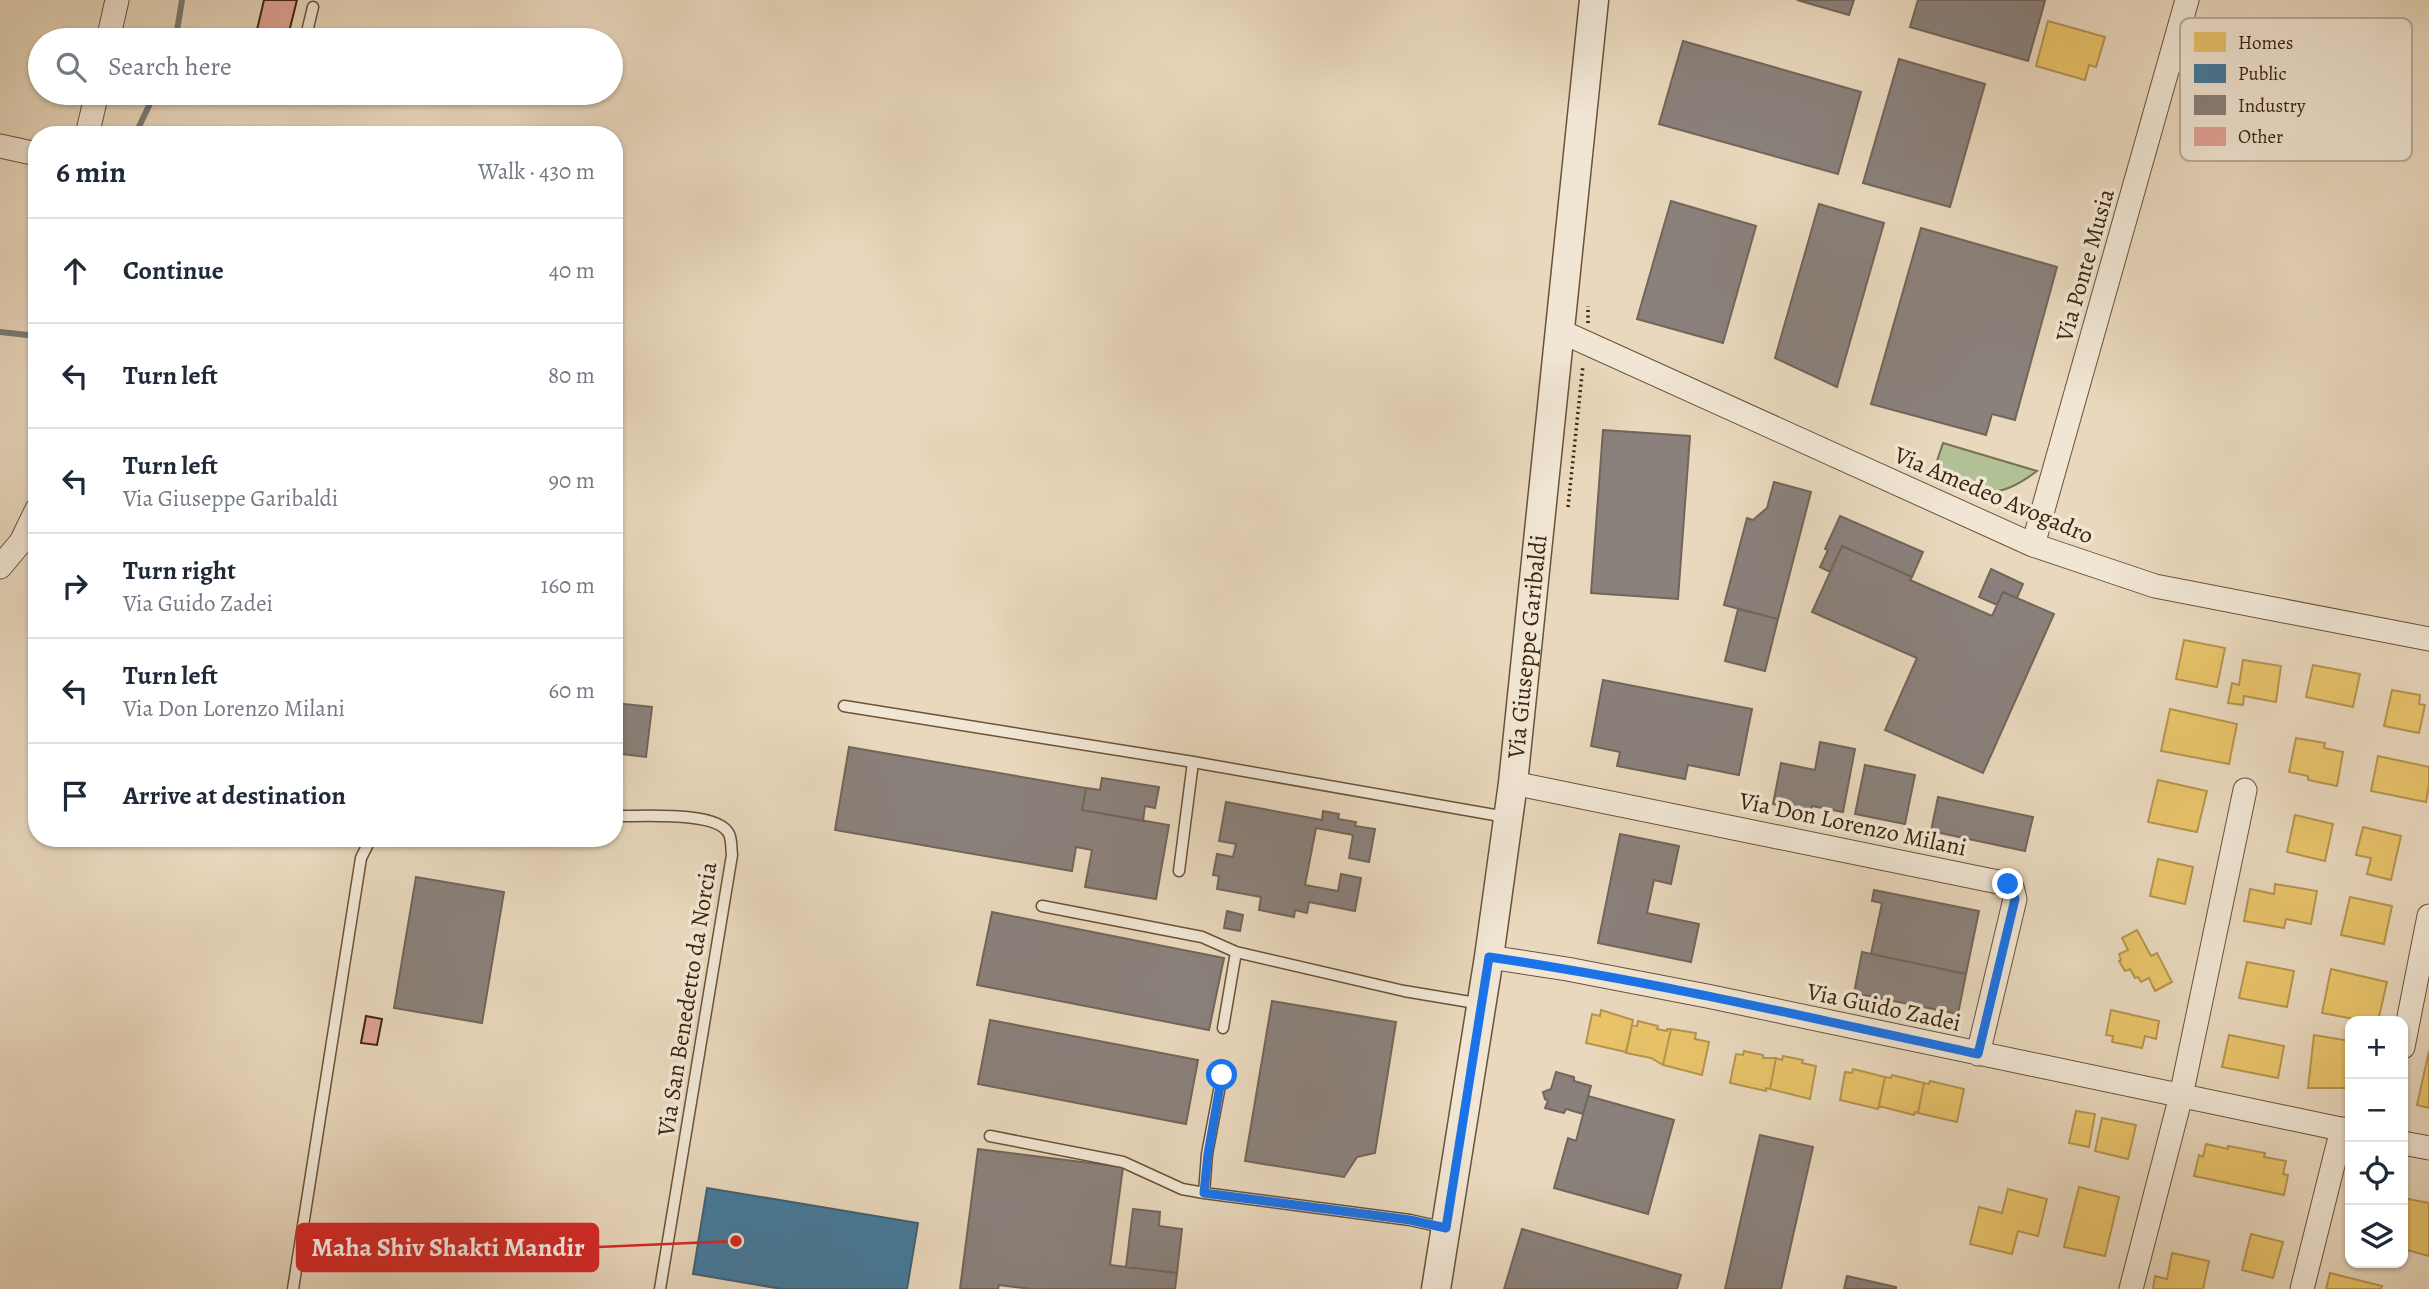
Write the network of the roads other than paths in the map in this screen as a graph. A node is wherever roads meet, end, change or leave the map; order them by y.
1 (117, 0) edge
2 (1594, 0) edge
3 (2187, 0) edge
4 (313, 7) dead end
5 (2182, 18) edge
6 (2180, 25) edge
7 (111, 28) edge
8 (308, 28) edge
9 (94, 105) edge
10 (89, 126) edge
11 (0, 146) edge
12 (28, 152) edge
13 (1560, 331) junction
14 (28, 528) edge
15 (2033, 545) junction
16 (0, 567) edge
17 (2429, 639) edge
18 (844, 706) dead end
19 (1193, 762) junction
20 (1513, 783) junction
21 (2245, 790) dead end
22 (623, 816) edge
23 (1508, 817) junction
24 (366, 847) edge
25 (1179, 871) dead end
26 (1042, 906) dead end
27 (2429, 916) edge
28 (1236, 952) junction
29 (1489, 957) junction
30 (1482, 1003) junction
31 (2408, 1022) edge
32 (1223, 1028) dead end
33 (1978, 1054) junction
34 (1222, 1075) dead end
35 (2180, 1096) junction
36 (2345, 1130) edge
37 (2345, 1134) edge
38 (990, 1136) dead end
39 (2408, 1144) edge
40 (2429, 1148) edge
41 (1204, 1193) junction
42 (1446, 1228) junction
43 (293, 1289) edge
44 (660, 1289) edge
45 (1436, 1289) edge
46 (2131, 1289) edge
47 (2302, 1289) edge

1 - 7 street
2 - 13 street, Via Giuseppe Garibaldi
3 - 5 street, Via Ponte Musia
4 - 8 lane
6 - 15 street, Via Ponte Musia
9 - 10 street
11 - 12 street
13 - 15 street, Via Amedeo Avogadro
13 - 20 street, Via Giuseppe Garibaldi
14 - 16 street
15 - 17 street, Via Amedeo Avogadro
18 - 19 lane
19 - 23 lane
19 - 25 lane
20 - 23 street, Via Giuseppe Garibaldi
20 - 33 street, Via Don Lorenzo Milani
21 - 35 street
22 - 44 lane, Via San Benedetto da Norcia
23 - 29 street, Via Giuseppe Garibaldi
24 - 43 lane
26 - 28 lane
27 - 31 street
28 - 30 lane
28 - 32 lane
29 - 30 street, Via Giuseppe Garibaldi
29 - 33 street, Via Guido Zadei
30 - 42 street, Via Giuseppe Garibaldi
33 - 35 street, Via Guido Zadei
34 - 41 lane
35 - 36 street, Via Guido Zadei
35 - 46 street
37 - 47 street
38 - 41 lane
39 - 40 street
41 - 42 lane
42 - 45 street, Via Giuseppe Garibaldi

